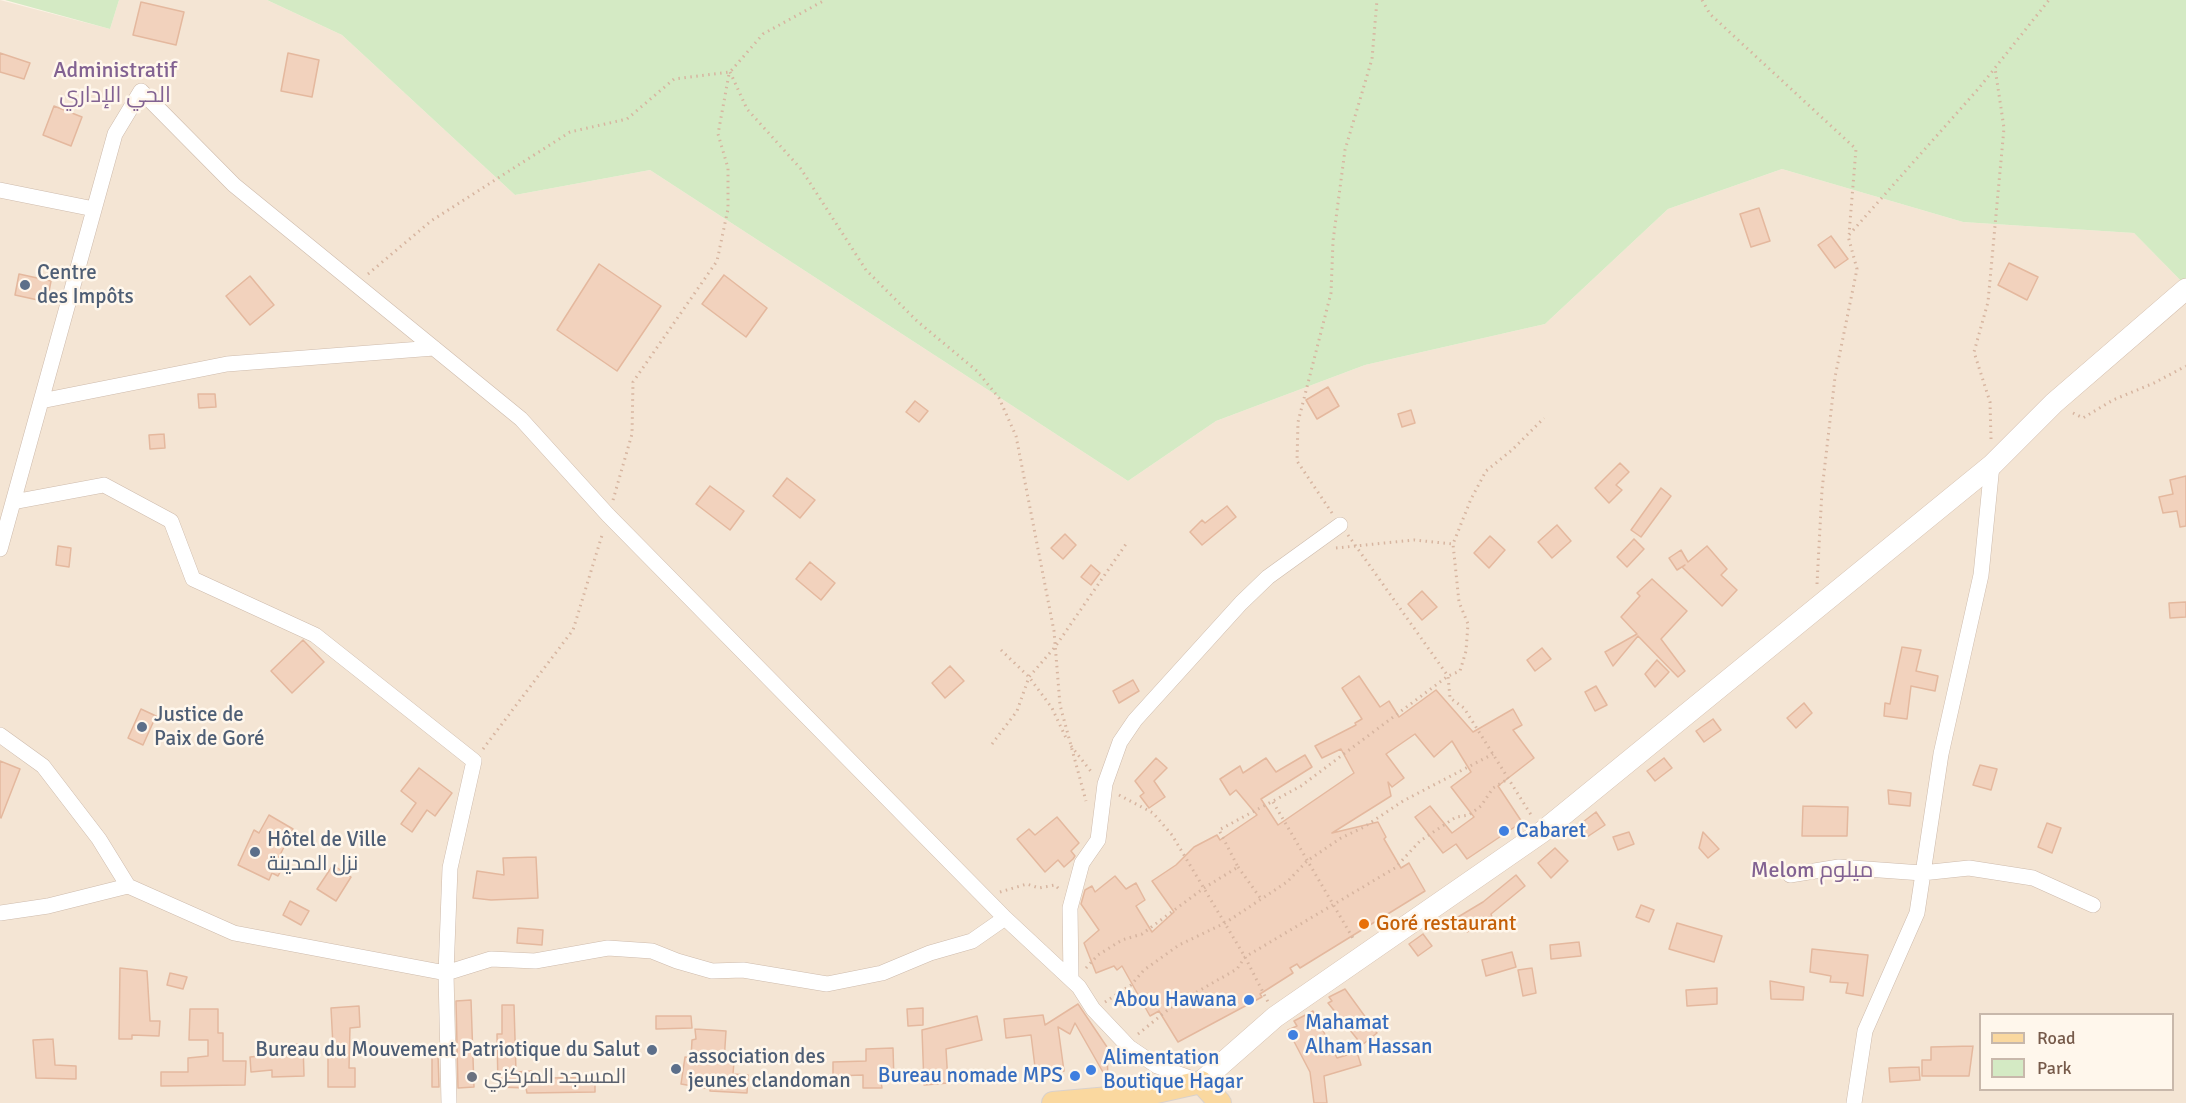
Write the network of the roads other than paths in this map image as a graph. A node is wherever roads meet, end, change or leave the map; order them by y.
1 (0, 190) edge
2 (94, 209) junction
3 (2186, 289) edge
4 (434, 348) junction
5 (41, 401) junction
6 (1992, 465) junction
7 (13, 502) junction
8 (1340, 525) road end
9 (0, 549) edge
10 (0, 735) edge
11 (1922, 873) junction
12 (1790, 875) dead end
13 (128, 886) junction
14 (2093, 905) dead end
15 (0, 913) edge
16 (1005, 918) junction
17 (446, 973) junction
18 (1075, 983) junction
19 (1201, 1082) junction
20 (1086, 1102) edge
21 (449, 1103) edge
22 (1053, 1103) edge
23 (1220, 1103) edge
24 (1854, 1103) edge

1 - 2 street
2 - 4 street
2 - 5 street
3 - 6 main road
4 - 5 street
4 - 16 street
5 - 7 street
6 - 11 street
6 - 19 main road
7 - 9 street
7 - 17 street
8 - 18 street
10 - 13 street
11 - 12 street
11 - 14 street
11 - 24 street
13 - 15 street
13 - 17 street
16 - 17 street
16 - 18 street
17 - 21 street
18 - 19 street
19 - 20 main road
19 - 23 main road
20 - 22 main road

